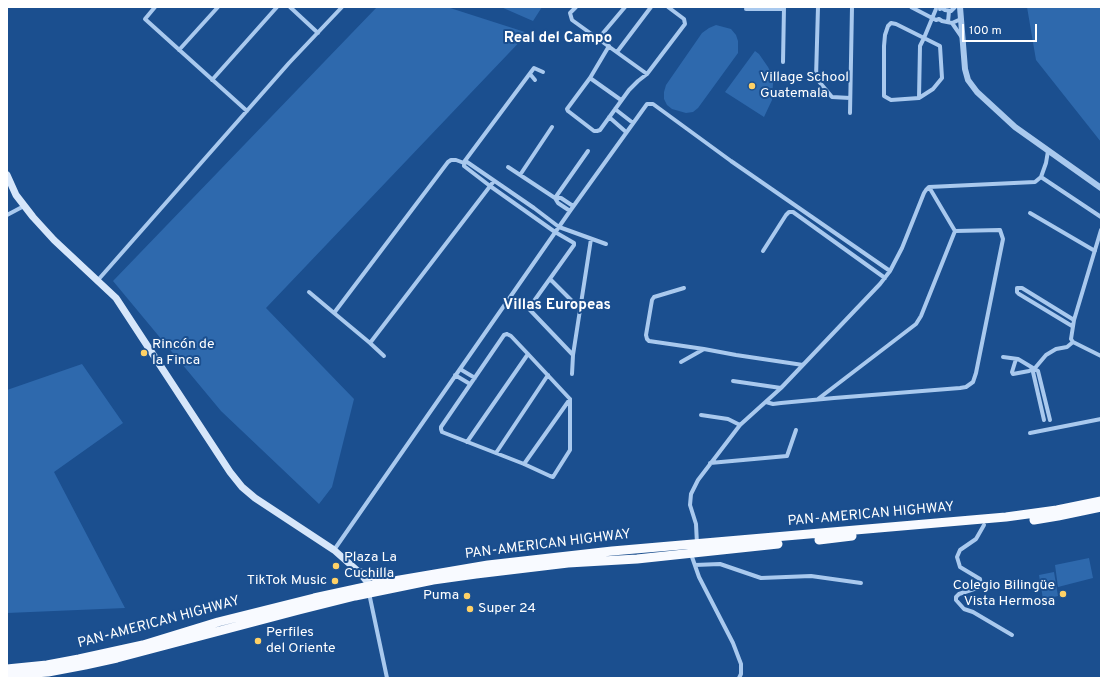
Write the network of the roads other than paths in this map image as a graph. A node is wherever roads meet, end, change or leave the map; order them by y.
1 (155, 7) edge
2 (218, 7) edge
3 (277, 7) edge
4 (290, 7) edge
5 (342, 7) edge
6 (576, 7) edge
7 (625, 7) edge
8 (651, 7) edge
9 (668, 7) edge
10 (818, 7) edge
11 (852, 7) edge
12 (911, 7) edge
13 (955, 7) edge
14 (960, 7) edge
15 (784, 8) edge
16 (746, 9) dead end
17 (942, 9) edge
18 (961, 17) junction
19 (934, 19) junction
20 (950, 23) junction
21 (318, 33) junction
22 (962, 37) junction
23 (924, 38) junction
24 (598, 39) junction
25 (609, 46) junction
26 (179, 50) junction
27 (617, 52) junction
28 (783, 62) dead end
29 (543, 72) dead end
30 (530, 74) junction
31 (647, 74) junction
32 (590, 78) junction
33 (212, 80) junction
34 (535, 80) dead end
35 (850, 98) junction
36 (919, 98) junction
37 (621, 100) junction
38 (615, 109) junction
39 (247, 111) junction
40 (850, 113) dead end
41 (609, 117) junction
42 (633, 123) junction
43 (552, 127) dead end
44 (626, 132) junction
45 (1048, 150) junction
46 (588, 151) dead end
47 (464, 163) junction
48 (508, 167) dead end
49 (520, 175) junction
50 (1041, 177) junction
51 (8, 179) edge
52 (494, 181) junction
53 (490, 186) junction
54 (930, 187) junction
55 (1101, 188) edge
56 (555, 198) junction
57 (520, 200) junction
58 (517, 205) junction
59 (24, 206) junction
60 (573, 206) junction
61 (570, 211) junction
62 (1030, 213) dead end
63 (7, 215) edge
64 (1101, 217) edge
65 (559, 227) junction
66 (1101, 230) edge
67 (955, 231) junction
68 (555, 232) junction
69 (573, 233) junction
70 (591, 239) junction
71 (569, 240) junction
72 (606, 244) dead end
73 (763, 251) dead end
74 (1095, 252) junction
75 (890, 271) junction
76 (885, 278) junction
77 (550, 279) junction
78 (98, 280) junction
79 (684, 288) dead end
80 (308, 292) dead end
81 (580, 309) junction
82 (334, 313) junction
83 (1074, 320) junction
84 (1072, 326) junction
85 (1073, 342) junction
86 (370, 343) junction
87 (704, 349) junction
88 (528, 354) junction
89 (384, 356) dead end
90 (573, 356) junction
91 (1003, 356) dead end
92 (1101, 356) edge
93 (1016, 359) junction
94 (681, 362) dead end
95 (803, 365) junction
96 (1035, 368) junction
97 (460, 369) junction
98 (572, 374) dead end
99 (455, 375) junction
100 (548, 375) junction
101 (474, 378) junction
102 (733, 381) dead end
103 (470, 384) junction
104 (781, 388) junction
105 (1044, 396) junction
106 (1039, 397) junction
107 (570, 399) junction
108 (818, 399) junction
109 (766, 402) junction
110 (701, 415) dead end
111 (1101, 419) edge
112 (1044, 420) dead end
113 (1050, 420) dead end
114 (740, 425) junction
115 (796, 430) dead end
116 (1030, 433) dead end
117 (467, 442) junction
118 (496, 453) junction
119 (710, 463) junction
120 (524, 464) junction
121 (1101, 501) edge
122 (1101, 507) edge
123 (984, 525) junction
124 (697, 544) junction
125 (676, 545) junction
126 (334, 550) junction
127 (691, 554) junction
128 (633, 559) junction
129 (695, 565) junction
130 (361, 574) junction
131 (386, 582) junction
132 (861, 583) dead end
133 (368, 589) junction
134 (262, 611) junction
135 (228, 629) junction
136 (1012, 635) dead end
137 (7, 669) edge
138 (7, 675) edge
139 (387, 678) edge
140 (740, 678) edge

1 - 26 street
2 - 26 street
3 - 33 street
4 - 21 street
5 - 21 street
6 - 24 street
7 - 24 street
8 - 27 street
9 - 31 street
10 - 35 street
11 - 35 street
12 - 19 street
13 - 17 street
14 - 18 street
15 - 16 street
15 - 28 street
17 - 18 street
17 - 19 street
17 - 20 street
18 - 20 street
18 - 22 street
19 - 20 street
19 - 23 street
20 - 22 street
21 - 39 street
22 - 45 street
23 - 36 street
23 - 36 street
23 - 36 street
24 - 25 street
25 - 27 street
25 - 32 street
26 - 33 street
27 - 31 street
29 - 30 street
30 - 34 street
30 - 47 street
31 - 37 street
32 - 37 street
32 - 41 street
33 - 39 street
35 - 40 street
37 - 38 street
38 - 41 street
38 - 42 street
39 - 78 street
41 - 44 street
42 - 44 street
42 - 75 street
43 - 49 street
44 - 60 street
45 - 50 street
45 - 55 street
46 - 56 street
47 - 52 street
47 - 53 street
47 - 82 street
48 - 49 street
49 - 56 street
50 - 54 street
50 - 64 street
51 - 59 main road
52 - 53 street
52 - 57 street
53 - 58 street
53 - 86 street
54 - 67 street
54 - 75 street
56 - 60 street
56 - 61 street
57 - 58 street
57 - 65 street
58 - 68 street
59 - 63 street
59 - 78 main road
60 - 61 street
61 - 65 street
62 - 74 street
65 - 68 street
65 - 69 street
66 - 74 street
67 - 108 street
67 - 108 street
68 - 71 street
68 - 97 street
69 - 70 street
69 - 71 street
70 - 72 street
70 - 81 street
71 - 77 street
73 - 76 street
74 - 83 street
75 - 76 street
76 - 95 street
77 - 81 street
77 - 90 street
78 - 126 main road
79 - 87 street
80 - 82 street
81 - 90 street
82 - 86 street
83 - 84 street
83 - 84 street
84 - 85 street
85 - 92 street
85 - 96 street
86 - 89 street
87 - 94 street
87 - 95 street
88 - 100 street
88 - 101 street
88 - 117 street
90 - 98 street
91 - 93 street
93 - 96 street
93 - 96 street
95 - 104 street
96 - 105 street
96 - 106 street
97 - 99 street
97 - 101 street
99 - 103 street
99 - 126 street
100 - 107 street
100 - 118 street
101 - 103 street
102 - 104 street
103 - 117 street
104 - 109 street
105 - 106 street
105 - 113 street
106 - 112 street
107 - 120 street
107 - 120 street
108 - 109 street
109 - 114 street
110 - 114 street
111 - 116 street
114 - 119 street
115 - 119 street
117 - 118 street
118 - 120 street
119 - 124 street
121 - 124 highway, PAN-AMERICAN HIGHWAY
122 - 123 highway, PAN-AMERICAN HIGHWAY
123 - 127 highway, PAN-AMERICAN HIGHWAY
123 - 136 street
124 - 125 highway, PAN-AMERICAN HIGHWAY
125 - 128 highway
125 - 131 highway, PAN-AMERICAN HIGHWAY
126 - 130 main road
127 - 128 highway, PAN-AMERICAN HIGHWAY
127 - 129 street
128 - 133 highway, PAN-AMERICAN HIGHWAY
129 - 132 street
129 - 140 street
130 - 131 highway
130 - 133 highway
131 - 133 highway, PAN-AMERICAN HIGHWAY
133 - 134 highway, PAN-AMERICAN HIGHWAY
133 - 135 highway, PAN-AMERICAN HIGHWAY
133 - 139 street
134 - 135 highway
134 - 137 highway, PAN-AMERICAN HIGHWAY
135 - 138 highway, PAN-AMERICAN HIGHWAY

